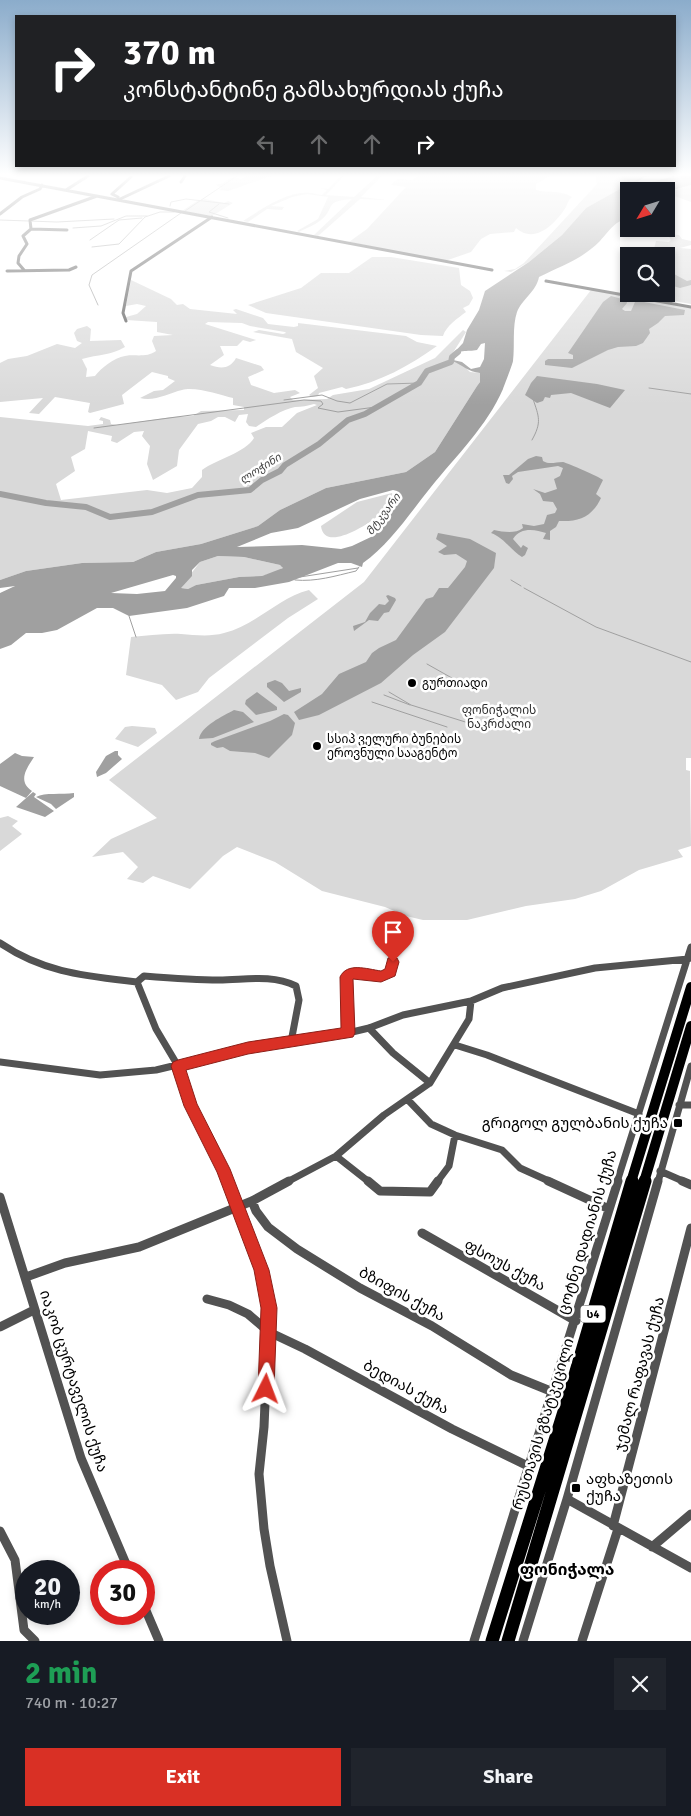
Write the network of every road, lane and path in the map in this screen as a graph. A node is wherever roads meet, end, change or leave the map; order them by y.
1 (22, 253) edge
2 (159, 253) edge
3 (400, 253) edge
4 (76, 266) dead end
5 (24, 270) junction
6 (492, 270) dead end
7 (7, 271) dead end
8 (546, 280) dead end
9 (691, 308) edge
10 (126, 321) dead end
11 (0, 943) edge
12 (691, 947) edge
13 (688, 959) junction
14 (393, 962) dead end
15 (137, 982) junction
16 (691, 987) edge
17 (471, 1001) junction
18 (691, 1026) edge
19 (369, 1028) junction
20 (348, 1033) junction
21 (291, 1042) junction
22 (455, 1045) junction
23 (0, 1062) edge
24 (178, 1066) junction
25 (691, 1066) edge
26 (430, 1083) junction
27 (408, 1100) junction
28 (679, 1105) junction
29 (691, 1105) edge
30 (639, 1114) junction
31 (455, 1135) junction
32 (336, 1156) junction
33 (660, 1171) junction
34 (691, 1185) edge
35 (0, 1197) edge
36 (252, 1201) junction
37 (237, 1206) junction
38 (609, 1209) junction
39 (691, 1228) edge
40 (422, 1233) dead end
41 (26, 1277) junction
42 (207, 1299) dead end
43 (34, 1310) junction
44 (576, 1321) junction
45 (0, 1327) edge
46 (269, 1332) junction
47 (553, 1392) junction
48 (530, 1467) junction
49 (566, 1499) junction
50 (691, 1514) edge
51 (615, 1527) junction
52 (0, 1531) edge
53 (652, 1547) junction
54 (124, 1560) edge
55 (691, 1568) edge
56 (152, 1625) edge
57 (35, 1641) edge
58 (159, 1641) edge
59 (287, 1641) edge
60 (474, 1641) edge
61 (492, 1641) edge
62 (508, 1641) edge
63 (524, 1641) edge
64 (582, 1641) edge

1 - 5 street
2 - 10 street
3 - 6 street
4 - 5 street
5 - 7 street
8 - 9 street
11 - 15 street
12 - 13 street, ცოტნე დადიანის ქუჩა
13 - 17 street
13 - 30 street, ცოტნე დადიანის ქუჩა
14 - 20 street
15 - 21 street
15 - 24 street
16 - 61 highway, რუსთავის გზატკეცილი / ს4
17 - 19 street
17 - 22 street
18 - 62 highway, რუსთავის გზატკეცილი / ს4
19 - 20 street
19 - 26 street
20 - 21 street
21 - 24 street
22 - 26 street
22 - 30 street
23 - 24 street
24 - 37 street
25 - 28 street
26 - 27 street
27 - 31 street
27 - 32 street
28 - 29 street
28 - 33 street
30 - 38 street, ცოტნე დადიანის ქუჩა
31 - 32 street
31 - 38 street
32 - 36 street
33 - 34 street
33 - 49 street
35 - 41 street, იაკობ ცურტაველის ქუჩა
36 - 37 street
36 - 47 street, ბზიფის ქუჩა
37 - 41 street
37 - 46 street
38 - 44 street, ცოტნე დადიანის ქუჩა
39 - 51 street, ჯემალ რაფავას ქუჩა
40 - 44 street, ფსოუს ქუჩა
41 - 43 street, იაკობ ცურტაველის ქუჩა
42 - 46 street, ბედიას ქუჩა
43 - 45 street
43 - 54 street, იაკობ ცურტაველის ქუჩა
44 - 47 street, ცოტნე დადიანის ქუჩა
46 - 48 street, ბედიას ქუჩა
46 - 59 street
47 - 48 street, ცოტნე დადიანის ქუჩა
48 - 60 street, ცოტნე დადიანის ქუჩა
49 - 51 street
49 - 63 street
50 - 53 street
51 - 53 street
51 - 64 street, ჯემალ რაფავას ქუჩა
52 - 57 street
53 - 55 street
56 - 58 street

